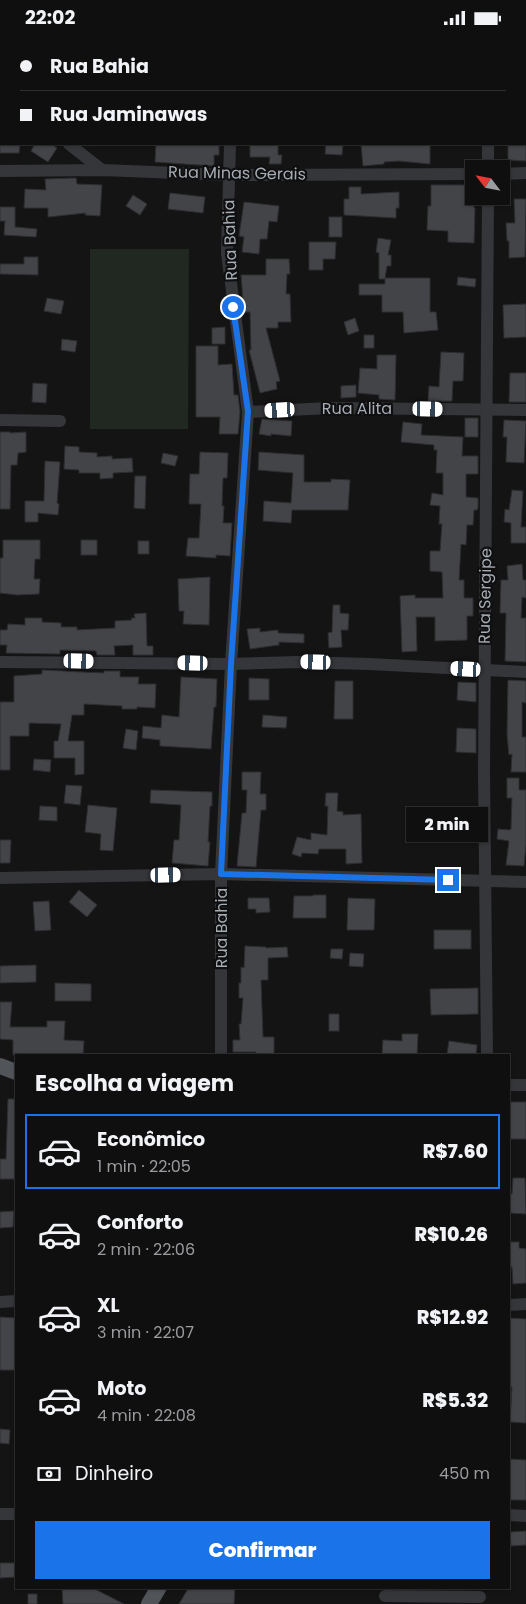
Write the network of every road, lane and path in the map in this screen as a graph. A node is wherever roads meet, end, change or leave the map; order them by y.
1 (70, 145) edge
2 (230, 145) edge
3 (488, 145) edge
4 (488, 160) edge
5 (102, 170) junction
6 (0, 171) edge
7 (510, 173) edge
8 (526, 173) edge
9 (465, 174) edge
10 (228, 175) junction
11 (488, 205) edge
12 (487, 409) junction
13 (526, 410) edge
14 (248, 411) junction
15 (0, 420) edge
16 (60, 421) dead end
17 (0, 662) edge
18 (231, 664) junction
19 (485, 670) junction
20 (526, 672) edge
21 (221, 874) junction
22 (0, 878) edge
23 (486, 881) junction
24 (526, 882) edge
25 (221, 1054) edge
26 (487, 1054) edge
27 (0, 1066) edge
28 (15, 1072) edge
29 (510, 1085) edge
30 (526, 1085) edge
31 (0, 1301) edge
32 (15, 1301) edge
33 (526, 1304) edge
34 (510, 1305) edge
35 (0, 1514) edge
36 (15, 1514) edge
37 (510, 1515) edge
38 (526, 1516) edge
39 (158, 1589) edge
40 (385, 1596) dead end
41 (480, 1596) edge
42 (149, 1604) edge

1 - 5 street
2 - 10 street, Rua Bahia
3 - 4 street
5 - 6 street, Rua Minas Gerais
5 - 10 street, Rua Minas Gerais
7 - 8 street
9 - 10 street, Rua Minas Gerais
10 - 14 street, Rua Bahia
11 - 12 street, Rua Sergipe
12 - 13 street, Rua Alita
12 - 14 street, Rua Alita
12 - 19 street, Rua Sergipe
14 - 18 street, Rua Bahia
15 - 16 street
17 - 18 street
18 - 19 street
18 - 21 street, Rua Bahia
19 - 20 street
19 - 23 street, Rua Sergipe
21 - 22 street
21 - 23 street
21 - 25 street, Rua Bahia
23 - 24 street
23 - 26 street, Rua Sergipe
27 - 28 main road
29 - 30 street
31 - 32 street
33 - 34 street
35 - 36 street
37 - 38 street
39 - 42 main road
40 - 41 street

